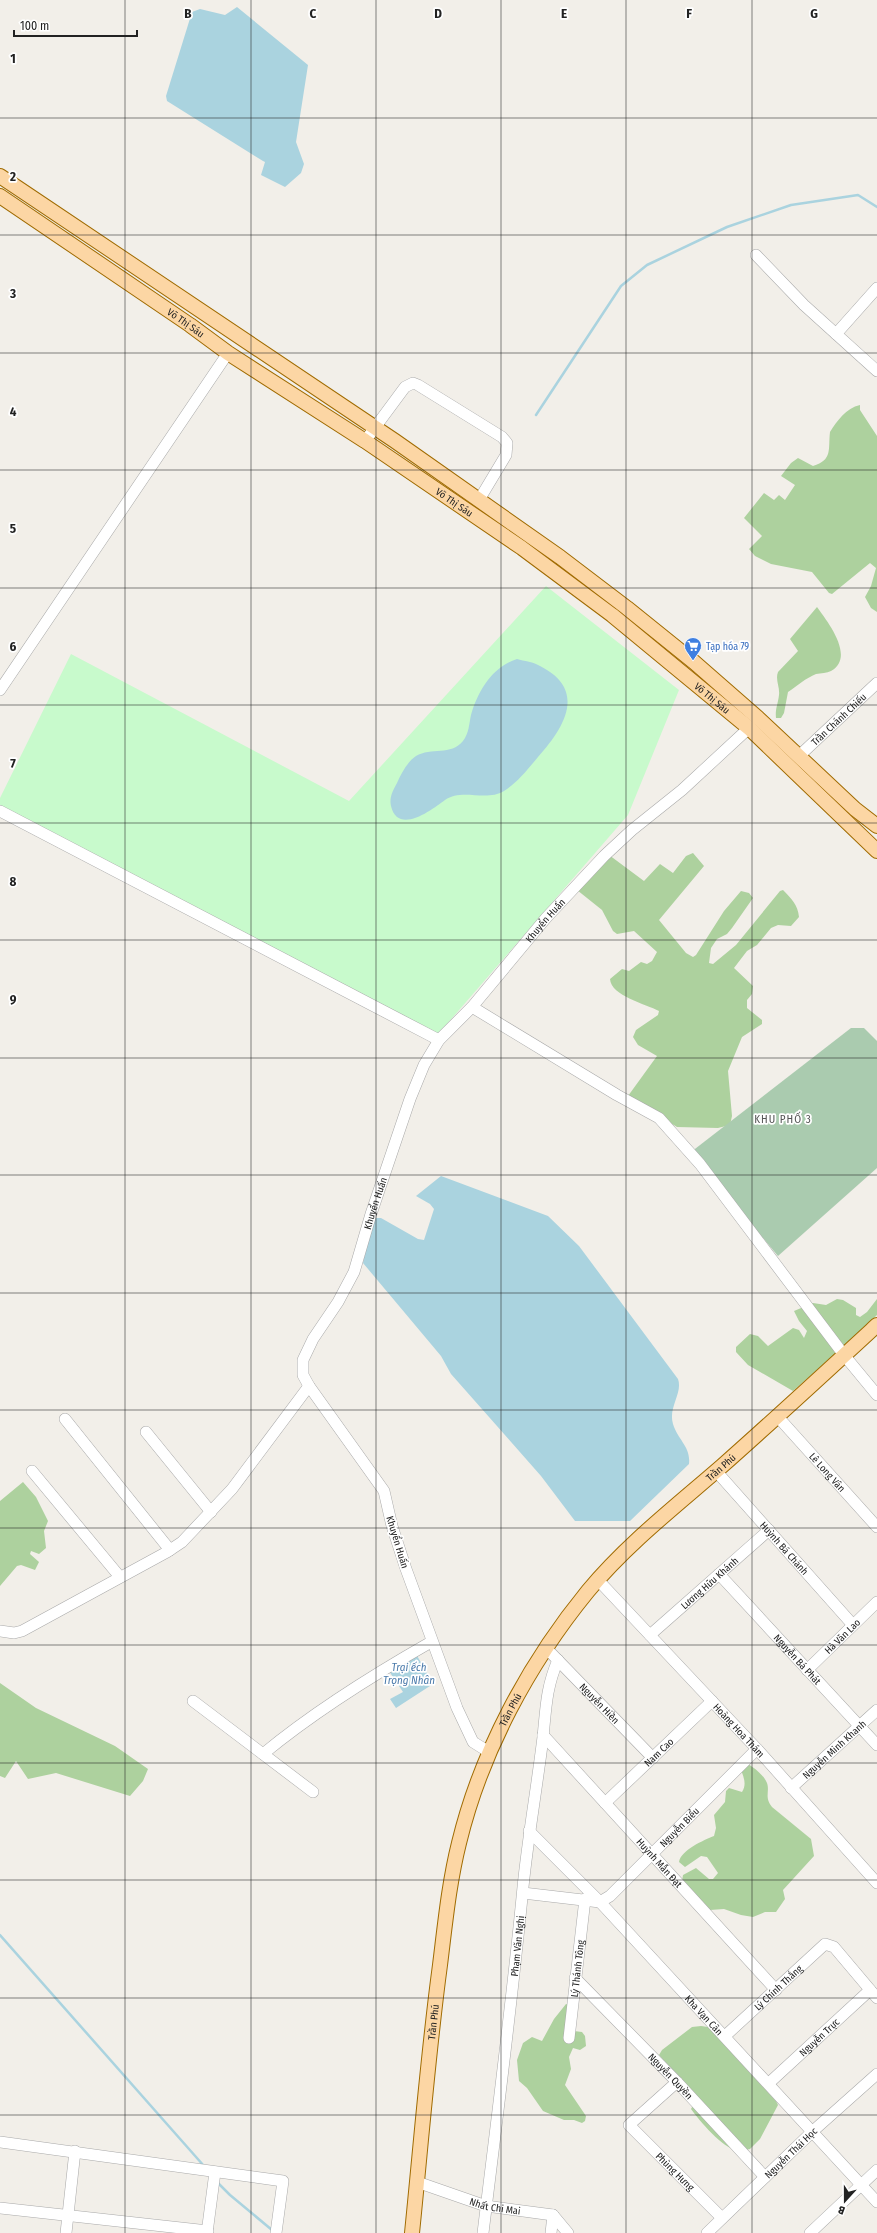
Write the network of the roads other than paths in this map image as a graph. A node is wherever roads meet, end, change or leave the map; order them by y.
1 (0, 176) edge
2 (0, 196) edge
3 (756, 255) dead end
4 (877, 288) edge
5 (836, 334) junction
6 (228, 353) junction
7 (877, 371) edge
8 (373, 428) junction
9 (365, 441) junction
10 (479, 500) junction
11 (877, 683) edge
12 (0, 690) edge
13 (753, 723) junction
14 (799, 756) junction
15 (0, 811) edge
16 (877, 826) edge
17 (877, 851) edge
18 (472, 1006) junction
19 (439, 1040) junction
20 (877, 1325) edge
21 (844, 1355) junction
22 (309, 1386) junction
23 (877, 1394) edge
24 (778, 1417) junction
25 (65, 1419) dead end
26 (146, 1432) dead end
27 (32, 1471) dead end
28 (716, 1471) junction
29 (211, 1512) junction
30 (877, 1527) edge
31 (769, 1530) junction
32 (170, 1550) junction
33 (719, 1574) junction
34 (120, 1577) junction
35 (598, 1580) junction
36 (877, 1602) edge
37 (853, 1625) junction
38 (0, 1632) edge
39 (650, 1635) junction
40 (431, 1642) junction
41 (546, 1648) junction
42 (558, 1660) junction
43 (807, 1670) junction
44 (193, 1701) dead end
45 (712, 1701) junction
46 (877, 1710) edge
47 (859, 1726) junction
48 (543, 1736) junction
49 (877, 1745) edge
50 (756, 1749) junction
51 (489, 1752) junction
52 (263, 1754) junction
53 (653, 1758) junction
54 (791, 1788) junction
55 (312, 1792) dead end
56 (606, 1803) junction
57 (529, 1831) junction
58 (651, 1854) junction
59 (877, 1883) edge
60 (523, 1893) junction
61 (585, 1899) junction
62 (600, 1902) junction
63 (575, 1978) junction
64 (776, 1990) junction
65 (874, 1994) edge
66 (725, 2036) junction
67 (568, 2038) dead end
68 (877, 2074) edge
69 (677, 2082) junction
70 (769, 2083) junction
71 (813, 2131) junction
72 (0, 2142) edge
73 (75, 2151) junction
74 (877, 2170) edge
75 (215, 2172) junction
76 (765, 2177) junction
77 (417, 2182) junction
78 (860, 2185) junction
79 (877, 2202) edge
80 (486, 2206) junction
81 (0, 2208) edge
82 (553, 2215) junction
83 (68, 2216) junction
84 (722, 2218) junction
85 (208, 2232) edge
86 (66, 2233) edge
87 (276, 2233) edge
88 (412, 2233) edge
89 (483, 2233) edge
90 (551, 2233) edge
91 (568, 2233) edge
92 (707, 2233) edge
93 (810, 2233) edge

1 - 8 main road, Võ Thị Sáu
2 - 6 main road, Võ Thị Sáu
3 - 5 street
4 - 5 street
5 - 7 street
6 - 9 main road, Võ Thị Sáu
6 - 12 street
8 - 9 street
8 - 10 main road, Võ Thị Sáu
8 - 10 street
9 - 13 main road, Võ Thị Sáu
10 - 13 main road, Võ Thị Sáu
11 - 14 street, Trần Chánh Chiếu
13 - 14 main road, Võ Thị Sáu
13 - 17 main road, Võ Thị Sáu
13 - 18 street, Khuyển Huấn
14 - 16 main road, Võ Thị Sáu
15 - 19 street
18 - 19 street, Khuyển Huấn
18 - 21 street
19 - 22 street, Khuyển Huấn
20 - 21 main road, Trần Phú
21 - 23 street
21 - 24 main road, Trần Phú
22 - 29 street
22 - 40 street, Khuyển Huấn
24 - 28 main road, Trần Phú
24 - 30 street, Lê Long Vân
25 - 32 street
26 - 29 street
27 - 34 street
28 - 31 street, Huỳnh Bá Chánh
28 - 35 main road, Trần Phú
29 - 32 street
31 - 33 street, Lương Hữu Khánh
31 - 37 street, Huỳnh Bá Chánh
32 - 34 street
33 - 39 street, Lương Hữu Khánh
33 - 43 street, Nguyễn Bá Phát
34 - 38 street
35 - 39 street, Hoàng Hoa Thám
35 - 41 main road, Trần Phú
36 - 37 street, Hà Văn Lao
37 - 43 street, Hà Văn Lao
39 - 45 street, Hoàng Hoa Thám
40 - 51 street, Khuyển Huấn
40 - 52 street
41 - 42 street, Nguyễn Hiền
41 - 51 main road, Trần Phú
42 - 48 street, Phạm Văn Nghị
42 - 53 street, Nguyễn Hiền
43 - 47 street, Nguyễn Bá Phát
44 - 52 street
45 - 50 street, Hoàng Hoa Thám
45 - 53 street, Nam Cao
46 - 47 street, Nguyễn Minh Khanh
47 - 49 street, Nguyễn Bá Phát
47 - 54 street, Nguyễn Minh Khanh
48 - 56 street, Huỳnh Mẫn Đạt
48 - 57 street, Phạm Văn Nghị
50 - 54 street, Hoàng Hoa Thám
50 - 58 street, Nguyễn Biểu
51 - 77 main road, Trần Phú
52 - 55 street
53 - 56 street, Nam Cao
54 - 59 street, Hoàng Hoa Thám
56 - 58 street, Huỳnh Mẫn Đạt
57 - 60 street, Phạm Văn Nghị
57 - 62 street, Kha Vạn Cân
58 - 62 street, Nguyễn Biểu
58 - 64 street, Huỳnh Mẫn Đạt
60 - 61 street
60 - 80 street, Phạm Văn Nghị
61 - 62 street
61 - 63 street, Lý Thánh Tông
62 - 66 street, Kha Vạn Cân
63 - 67 street, Lý Thánh Tông
63 - 69 street, Nguyễn Quyền
64 - 65 street, Lý Chính Thắng
64 - 66 street, Lý Chính Thắng
65 - 70 street, Nguyễn Trực
66 - 70 street, Kha Vạn Cân
68 - 71 street, Nguyễn Thái Học
69 - 76 street, Nguyễn Quyền
69 - 84 street, Phùng Hưng
70 - 71 street, Kha Vạn Cân
71 - 76 street, Nguyễn Thái Học
71 - 78 street, Kha Vạn Cân
72 - 73 street
73 - 75 street
73 - 83 street
74 - 78 street
75 - 85 street
75 - 87 street
76 - 84 street, Nguyễn Thái Học
77 - 80 street, Nhất Chi Mai
77 - 88 main road, Trần Phú
78 - 79 street, Kha Vạn Cân
78 - 93 street
80 - 82 street, Nhất Chi Mai
80 - 89 street, Phạm Văn Nghị
81 - 83 street
82 - 90 street
82 - 91 street
83 - 85 street
83 - 86 street
84 - 92 street, Nguyễn Thái Học

